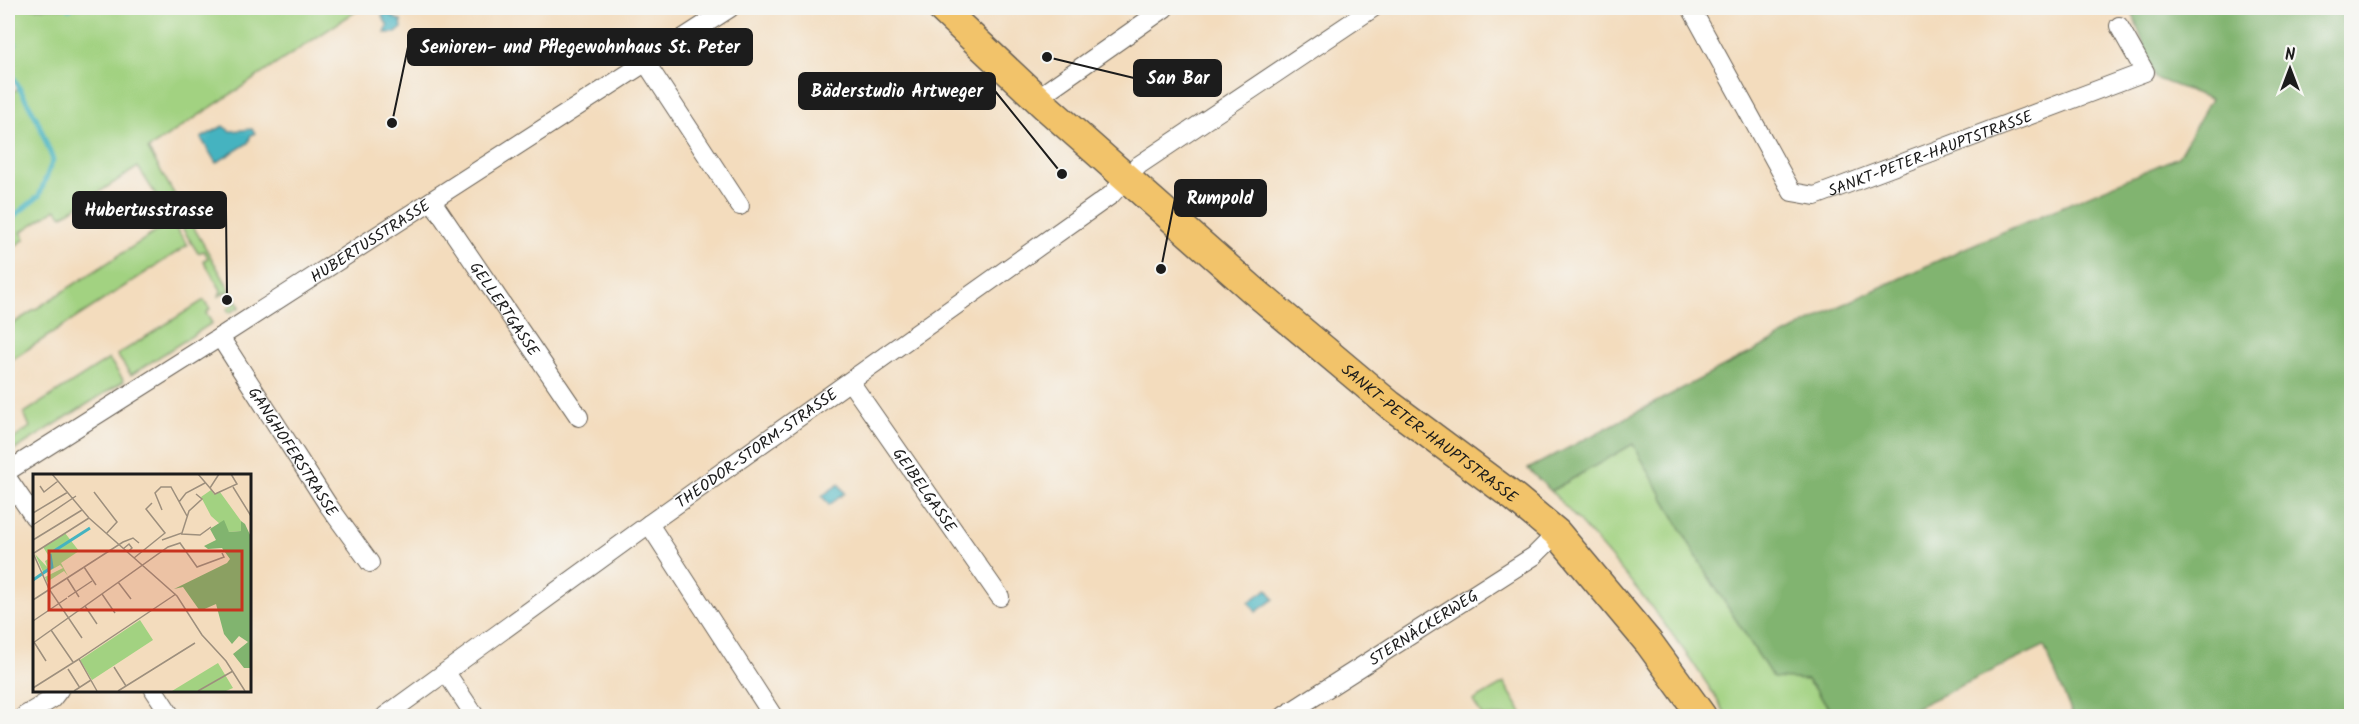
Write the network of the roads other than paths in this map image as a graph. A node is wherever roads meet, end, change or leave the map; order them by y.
1 (730, 8) edge
2 (941, 8) edge
3 (1166, 8) edge
4 (1373, 8) edge
5 (1691, 8) edge
6 (2119, 26) dead end
7 (646, 63) junction
8 (1037, 98) junction
9 (1127, 178) junction
10 (432, 201) junction
11 (740, 206) dead end
12 (220, 337) junction
13 (851, 383) junction
14 (579, 417) dead end
15 (8, 471) edge
16 (8, 479) edge
17 (33, 516) edge
18 (649, 525) junction
19 (1557, 533) junction
20 (370, 563) dead end
21 (1000, 597) dead end
22 (447, 674) junction
23 (58, 691) edge
24 (155, 691) edge
25 (24, 717) edge
26 (171, 717) edge
27 (385, 717) edge
28 (475, 717) edge
29 (773, 717) edge
30 (1284, 717) edge
31 (1702, 717) edge

1 - 7 street, HUBERTUSSTRASSE
2 - 8 main road, SANKT-PETER-HAUPTSTRASSE
3 - 8 street
4 - 9 street
5 - 6 street, SANKT-PETER-HAUPTSTRASSE
7 - 10 street, HUBERTUSSTRASSE
7 - 11 street
8 - 9 main road, SANKT-PETER-HAUPTSTRASSE
9 - 13 street, THEODOR-STORM-STRASSE
9 - 19 main road, SANKT-PETER-HAUPTSTRASSE
10 - 12 street, HUBERTUSSTRASSE
10 - 14 street, GELLERTGASSE
12 - 15 street, HUBERTUSSTRASSE
12 - 20 street, GANGHOFERSTRASSE
13 - 18 street, THEODOR-STORM-STRASSE
13 - 21 street, GEIBELGASSE
16 - 17 street
18 - 22 street, THEODOR-STORM-STRASSE
18 - 29 street
19 - 30 street, STERNÄCKERWEG
19 - 31 main road, SANKT-PETER-HAUPTSTRASSE
22 - 27 street, THEODOR-STORM-STRASSE
22 - 28 street
23 - 25 street
24 - 26 street

